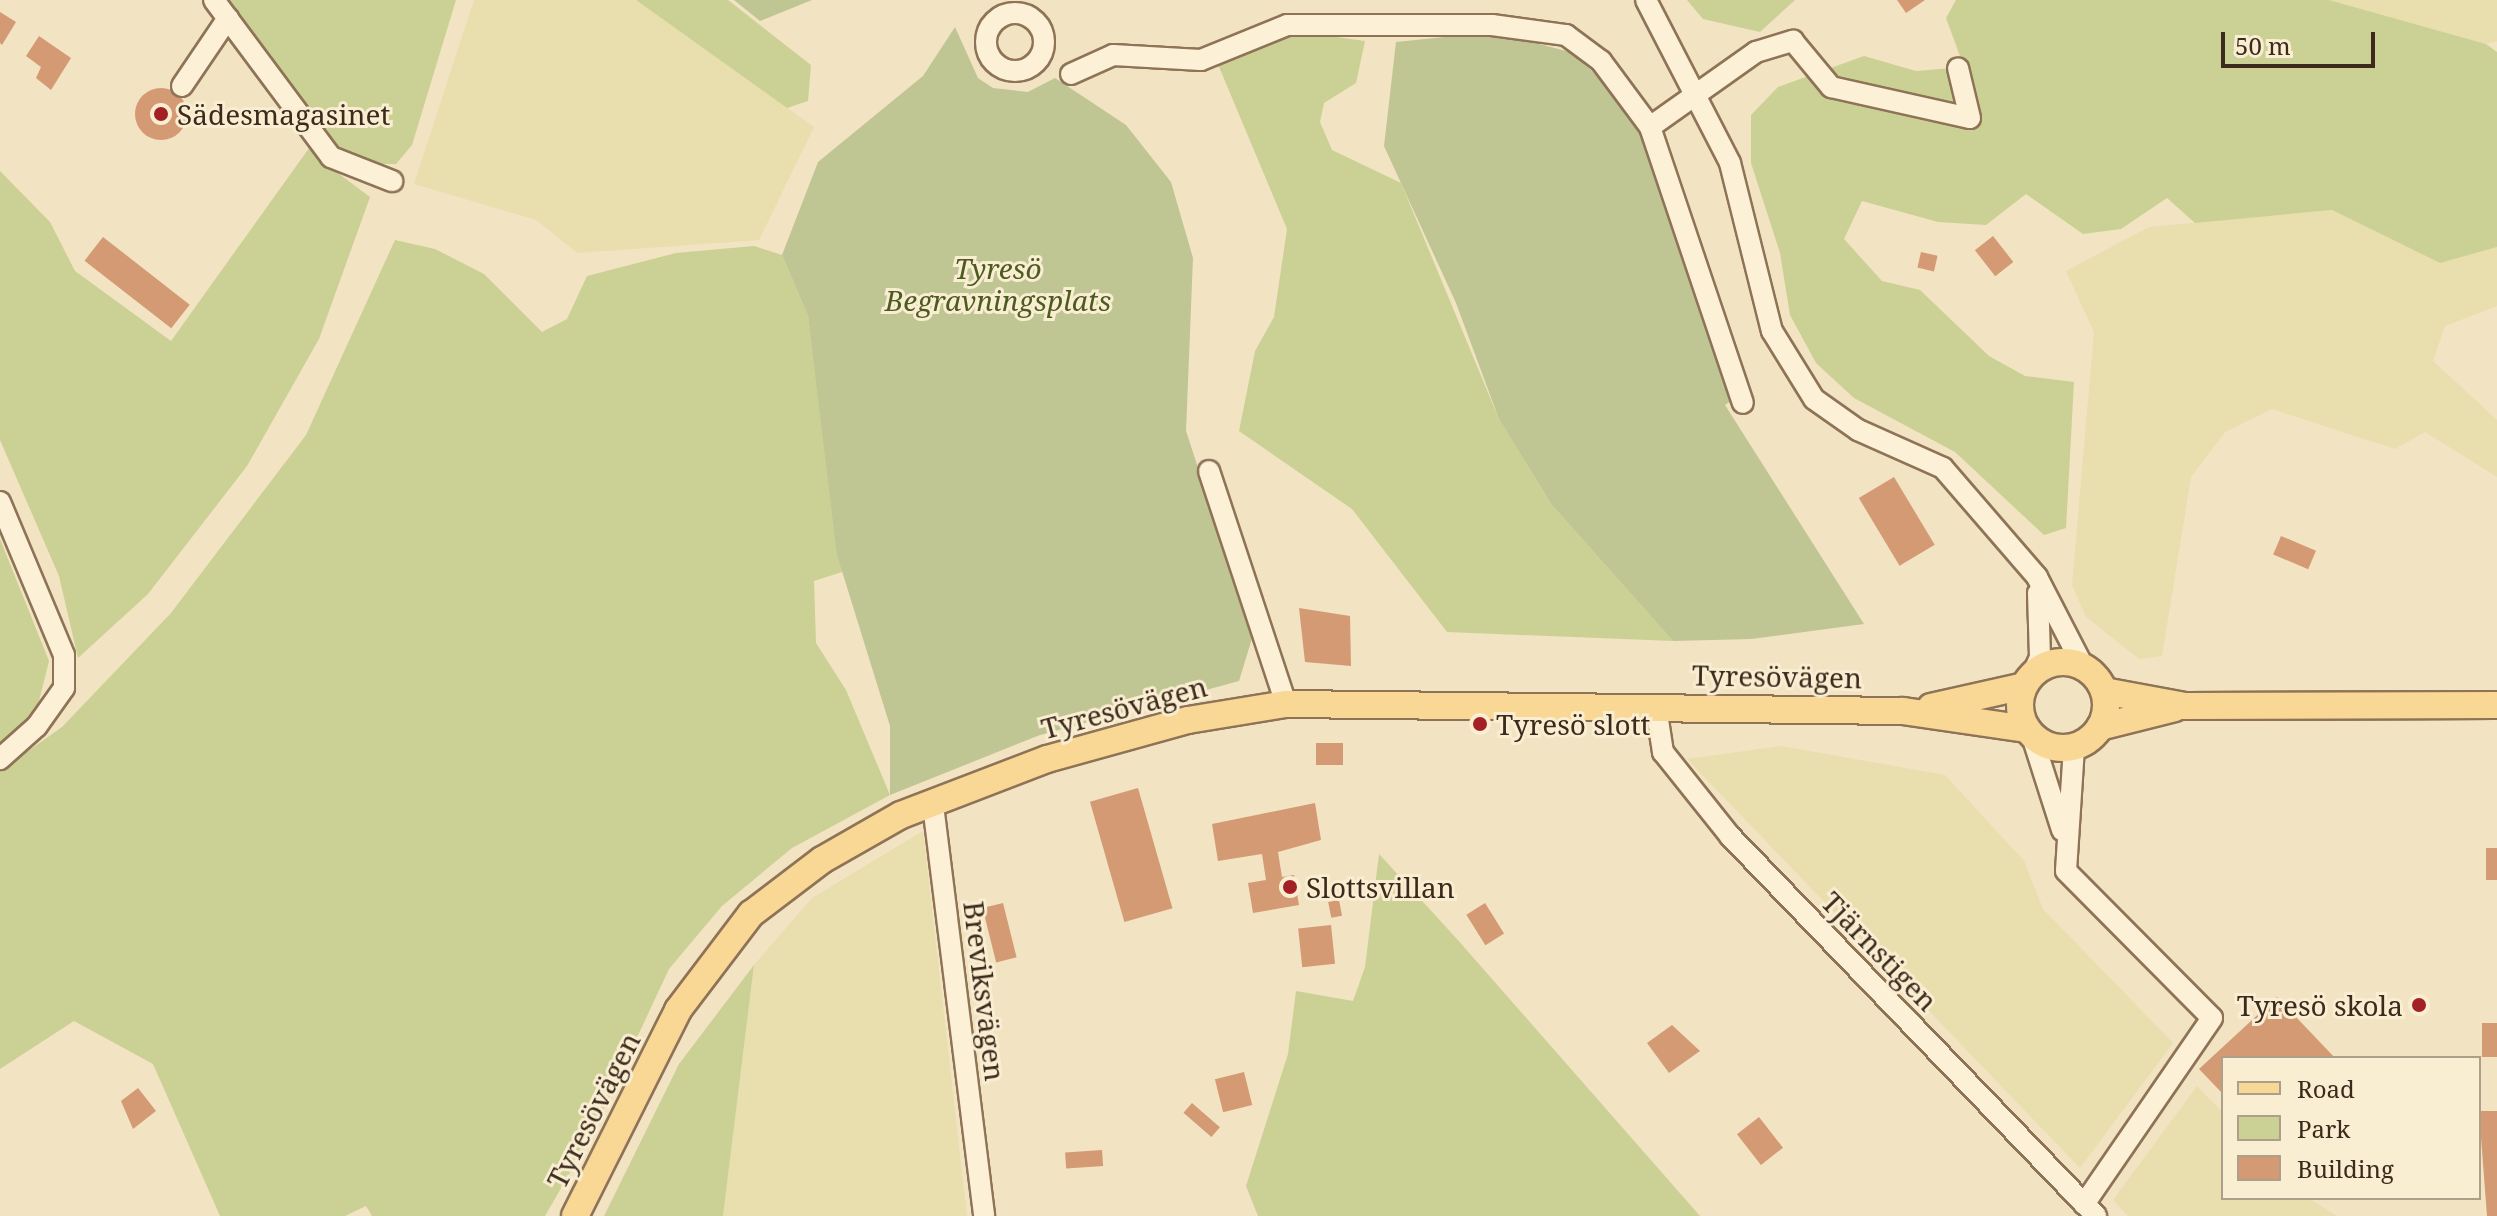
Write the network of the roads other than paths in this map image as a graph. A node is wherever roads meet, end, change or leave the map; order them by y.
1 (214, 0) edge
2 (1646, 0) edge
3 (228, 18) junction
4 (1958, 68) dead end
5 (1071, 74) dead end
6 (182, 86) dead end
7 (1693, 94) junction
8 (1650, 127) junction
9 (392, 181) dead end
10 (1743, 403) dead end
11 (1209, 471) dead end
12 (0, 502) edge
13 (2037, 577) junction
14 (2083, 666) junction
15 (2029, 680) junction
16 (2104, 691) junction
17 (1286, 704) junction
18 (2497, 705) edge
19 (2184, 706) junction
20 (1656, 707) junction
21 (1903, 711) junction
22 (2100, 727) junction
23 (2029, 732) junction
24 (2074, 747) junction
25 (0, 759) edge
26 (933, 805) junction
27 (2064, 837) junction
28 (2090, 1210) edge
29 (575, 1216) edge
30 (984, 1216) edge

1 - 3 street
2 - 7 street
3 - 6 street
3 - 9 street
4 - 7 street
5 - 8 street
7 - 8 street
7 - 13 street
8 - 10 street
11 - 17 street
12 - 25 street
13 - 14 street
13 - 15 street
14 - 15 main road, Tyresövägen
14 - 16 main road
15 - 21 main road, Tyresövägen
15 - 23 main road
16 - 19 main road
16 - 22 main road
17 - 20 main road, Tyresövägen
17 - 26 main road, Tyresövägen
18 - 19 main road
19 - 22 main road
20 - 21 main road, Tyresövägen
20 - 28 street, Tjärnstigen
21 - 23 main road, Tyresövägen
22 - 24 main road
23 - 24 main road, Tyresövägen
23 - 27 street
24 - 27 street
26 - 29 main road, Tyresövägen
26 - 30 street, Breviksvägen
27 - 28 street

